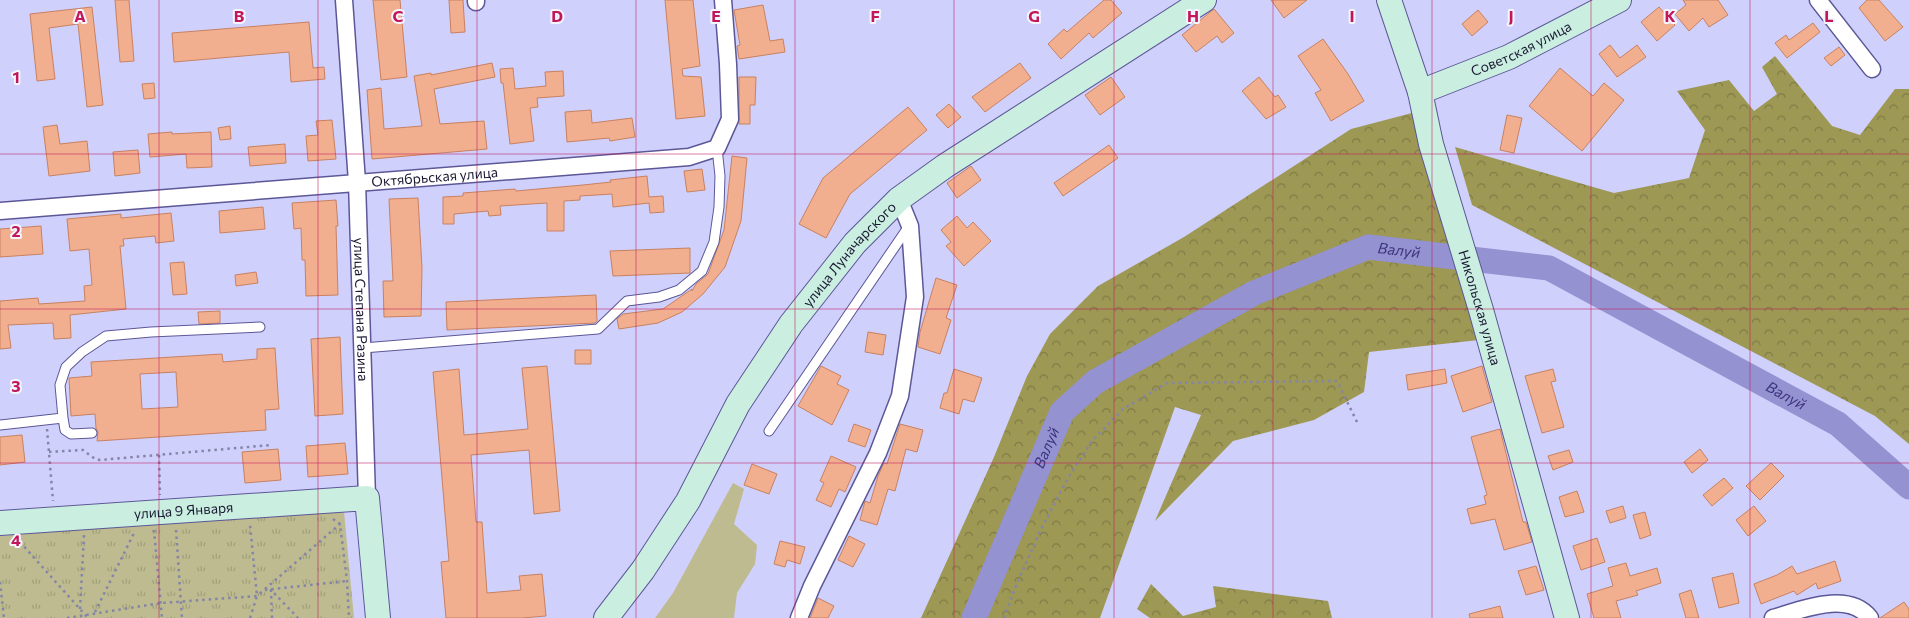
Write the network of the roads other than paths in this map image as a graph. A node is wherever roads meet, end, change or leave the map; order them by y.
1 (344, 0) edge
2 (722, 0) edge
3 (1204, 0) edge
4 (1389, 0) edge
5 (1619, 0) edge
6 (1818, 0) edge
7 (1872, 69) dead end
8 (1420, 92) junction
9 (717, 148) junction
10 (357, 182) junction
11 (899, 199) junction
12 (0, 212) edge
13 (910, 226) junction
14 (260, 327) dead end
15 (363, 348) junction
16 (63, 418) junction
17 (0, 426) edge
18 (768, 431) dead end
19 (92, 433) dead end
20 (367, 498) junction
21 (0, 523) edge
22 (378, 618) edge
23 (606, 618) edge
24 (799, 618) edge
25 (1567, 618) edge
26 (1773, 618) edge
27 (1870, 618) edge

1 - 10 street, улица Степана Разина
2 - 9 street
3 - 11 main road, улица Луначарского
4 - 8 main road, Никольская улица
5 - 8 main road, Советская улица
6 - 7 street
8 - 25 main road, Никольская улица
9 - 10 street, Октябрьская улица
9 - 15 lane
10 - 12 street, Октябрьская улица
10 - 15 street, улица Степана Разина
11 - 13 street
11 - 23 main road, улица Луначарского
13 - 18 lane
13 - 24 street
14 - 16 lane
15 - 20 street, улица Степана Разина
16 - 17 lane
16 - 19 lane
20 - 21 main road, улица 9 Января
20 - 22 main road, улица Степана Разина
26 - 27 street

